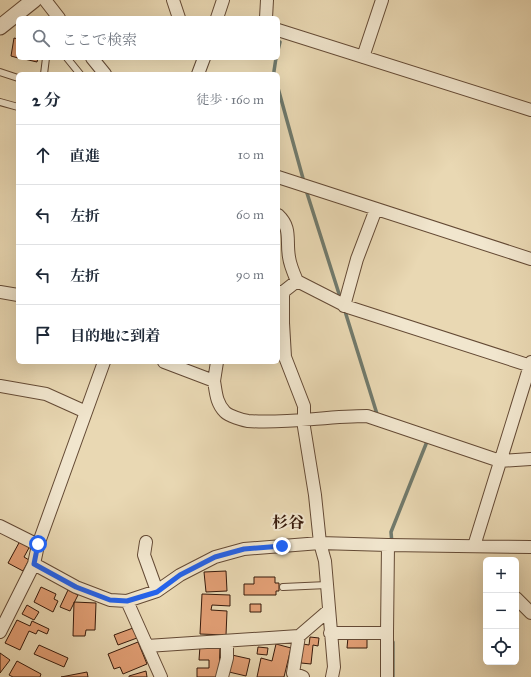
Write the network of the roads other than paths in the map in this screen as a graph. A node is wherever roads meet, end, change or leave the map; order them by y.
1 (34, 0) edge
2 (173, 0) edge
3 (223, 0) edge
4 (267, 0) edge
5 (382, 0) edge
6 (48, 8) edge
7 (57, 16) edge
8 (178, 16) edge
9 (218, 16) edge
10 (266, 16) edge
11 (4, 21) edge
12 (280, 31) edge
13 (363, 57) junction
14 (46, 60) edge
15 (69, 60) edge
16 (94, 60) edge
17 (203, 60) edge
18 (0, 72) edge
19 (44, 72) edge
20 (78, 72) edge
21 (103, 72) edge
22 (199, 72) edge
23 (16, 77) edge
24 (0, 102) edge
25 (16, 106) edge
26 (531, 110) edge
27 (280, 178) edge
28 (376, 209) junction
29 (280, 217) edge
30 (531, 259) edge
31 (297, 281) junction
32 (0, 292) edge
33 (280, 292) edge
34 (16, 295) edge
35 (344, 306) junction
36 (103, 364) edge
37 (169, 364) edge
38 (217, 364) edge
39 (531, 364) edge
40 (214, 381) junction
41 (0, 386) edge
42 (86, 412) junction
43 (304, 420) junction
44 (531, 459) edge
45 (500, 461) junction
46 (0, 526) edge
47 (146, 542) dead end
48 (320, 543) junction
49 (38, 544) junction
50 (388, 545) junction
51 (474, 546) junction
52 (531, 547) edge
53 (34, 564) junction
54 (327, 585) junction
55 (283, 587) dead end
56 (157, 592) junction
57 (127, 601) junction
58 (519, 601) edge
59 (328, 611) junction
60 (531, 614) edge
61 (0, 632) edge
62 (330, 633) junction
63 (387, 633) junction
64 (299, 636) junction
65 (227, 641) junction
66 (147, 646) junction
67 (161, 677) edge
68 (222, 677) edge
69 (303, 677) edge
70 (332, 677) edge
71 (387, 677) edge

1 - 11 street
2 - 8 street
3 - 9 street
4 - 10 street
5 - 13 street
6 - 7 street
12 - 13 street
13 - 26 street
14 - 19 lane
15 - 20 lane
16 - 21 street
17 - 22 street
18 - 23 lane
24 - 25 lane
27 - 28 street
28 - 30 street
28 - 35 street
29 - 31 street
31 - 33 street
31 - 35 street
32 - 34 street
33 - 43 street
35 - 39 street
36 - 42 street
37 - 40 street
38 - 40 street
39 - 45 street
40 - 43 street
41 - 42 street
42 - 49 street
43 - 45 street
43 - 48 street
44 - 45 street
45 - 51 street
46 - 49 street
47 - 56 street
48 - 50 street
48 - 54 street
48 - 56 street
49 - 53 street
50 - 51 street
50 - 63 street
51 - 52 street
53 - 57 street
53 - 61 street
54 - 55 lane
54 - 59 street
56 - 57 street
57 - 66 street
58 - 60 street
59 - 62 street
59 - 64 street
62 - 63 street
62 - 70 street
63 - 71 street
64 - 65 street
64 - 69 street
65 - 66 street
65 - 68 street
66 - 67 street

